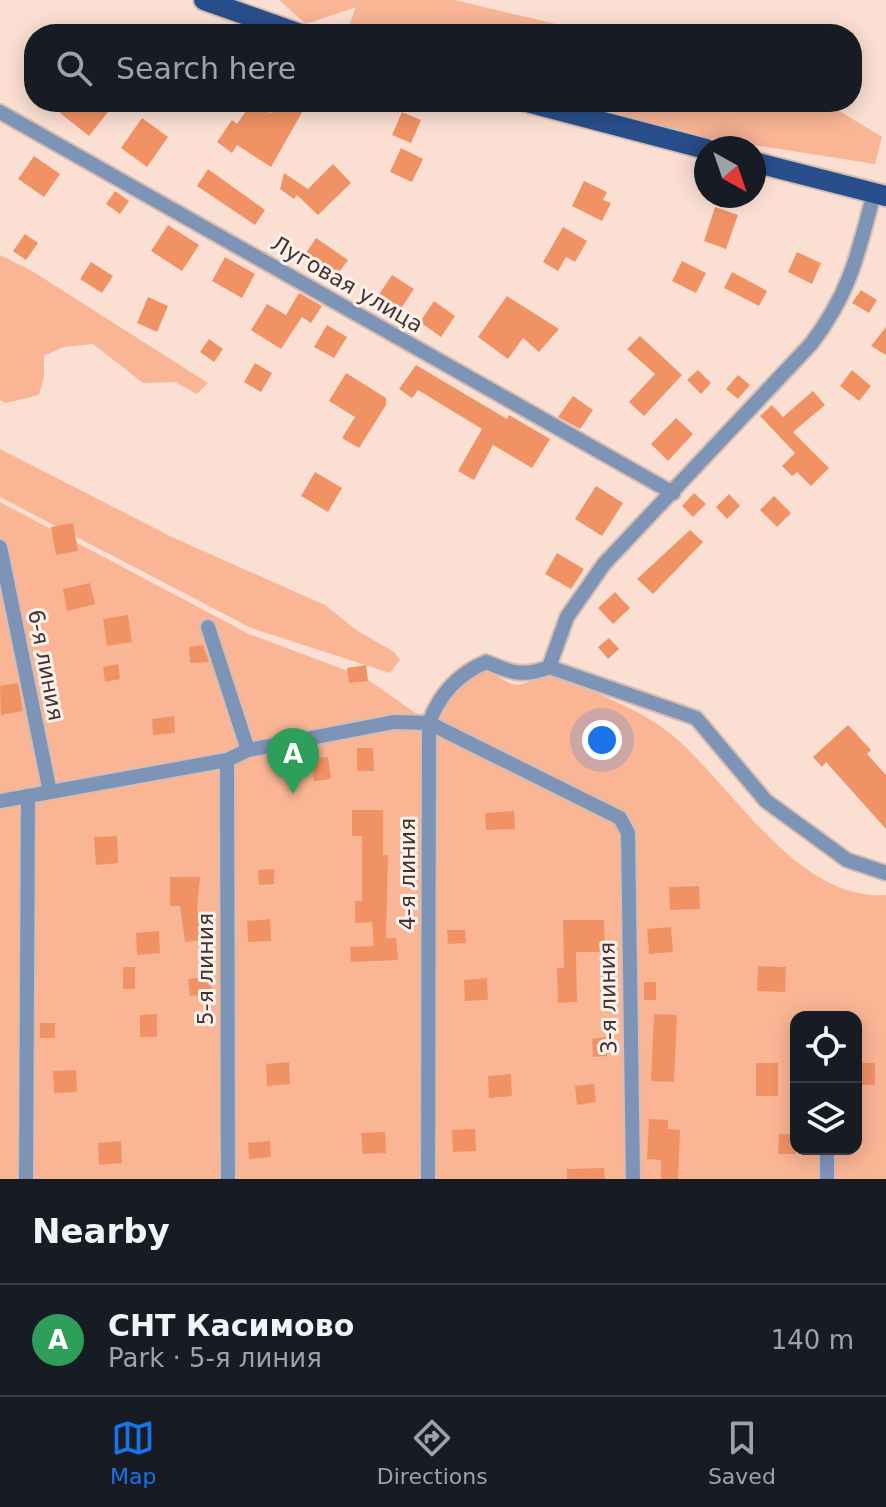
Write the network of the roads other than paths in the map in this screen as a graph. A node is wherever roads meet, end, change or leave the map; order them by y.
1 (204, 0) edge
2 (272, 24) edge
3 (0, 112) edge
4 (565, 112) edge
5 (694, 146) edge
6 (766, 165) edge
7 (880, 195) edge
8 (673, 493) junction
9 (0, 547) edge
10 (208, 627) dead end
11 (549, 667) junction
12 (429, 723) junction
13 (248, 750) junction
14 (227, 760) junction
15 (50, 792) junction
16 (28, 796) junction
17 (0, 801) edge
18 (886, 873) edge
19 (827, 1155) edge
20 (26, 1179) edge
21 (228, 1179) edge
22 (428, 1179) edge
23 (633, 1179) edge
24 (827, 1179) edge

1 - 2 main road
3 - 8 street, Луговая улица
4 - 5 main road
6 - 7 main road
7 - 8 street
8 - 11 street
9 - 15 street, 6-я линия
10 - 13 street
11 - 12 street, 4-я линия
11 - 18 street
12 - 13 street
12 - 22 street, 4-я линия
12 - 23 street, 3-я линия
13 - 14 street
14 - 15 street
14 - 21 street, 5-я линия
15 - 16 street
16 - 17 street
16 - 20 street
19 - 24 street

